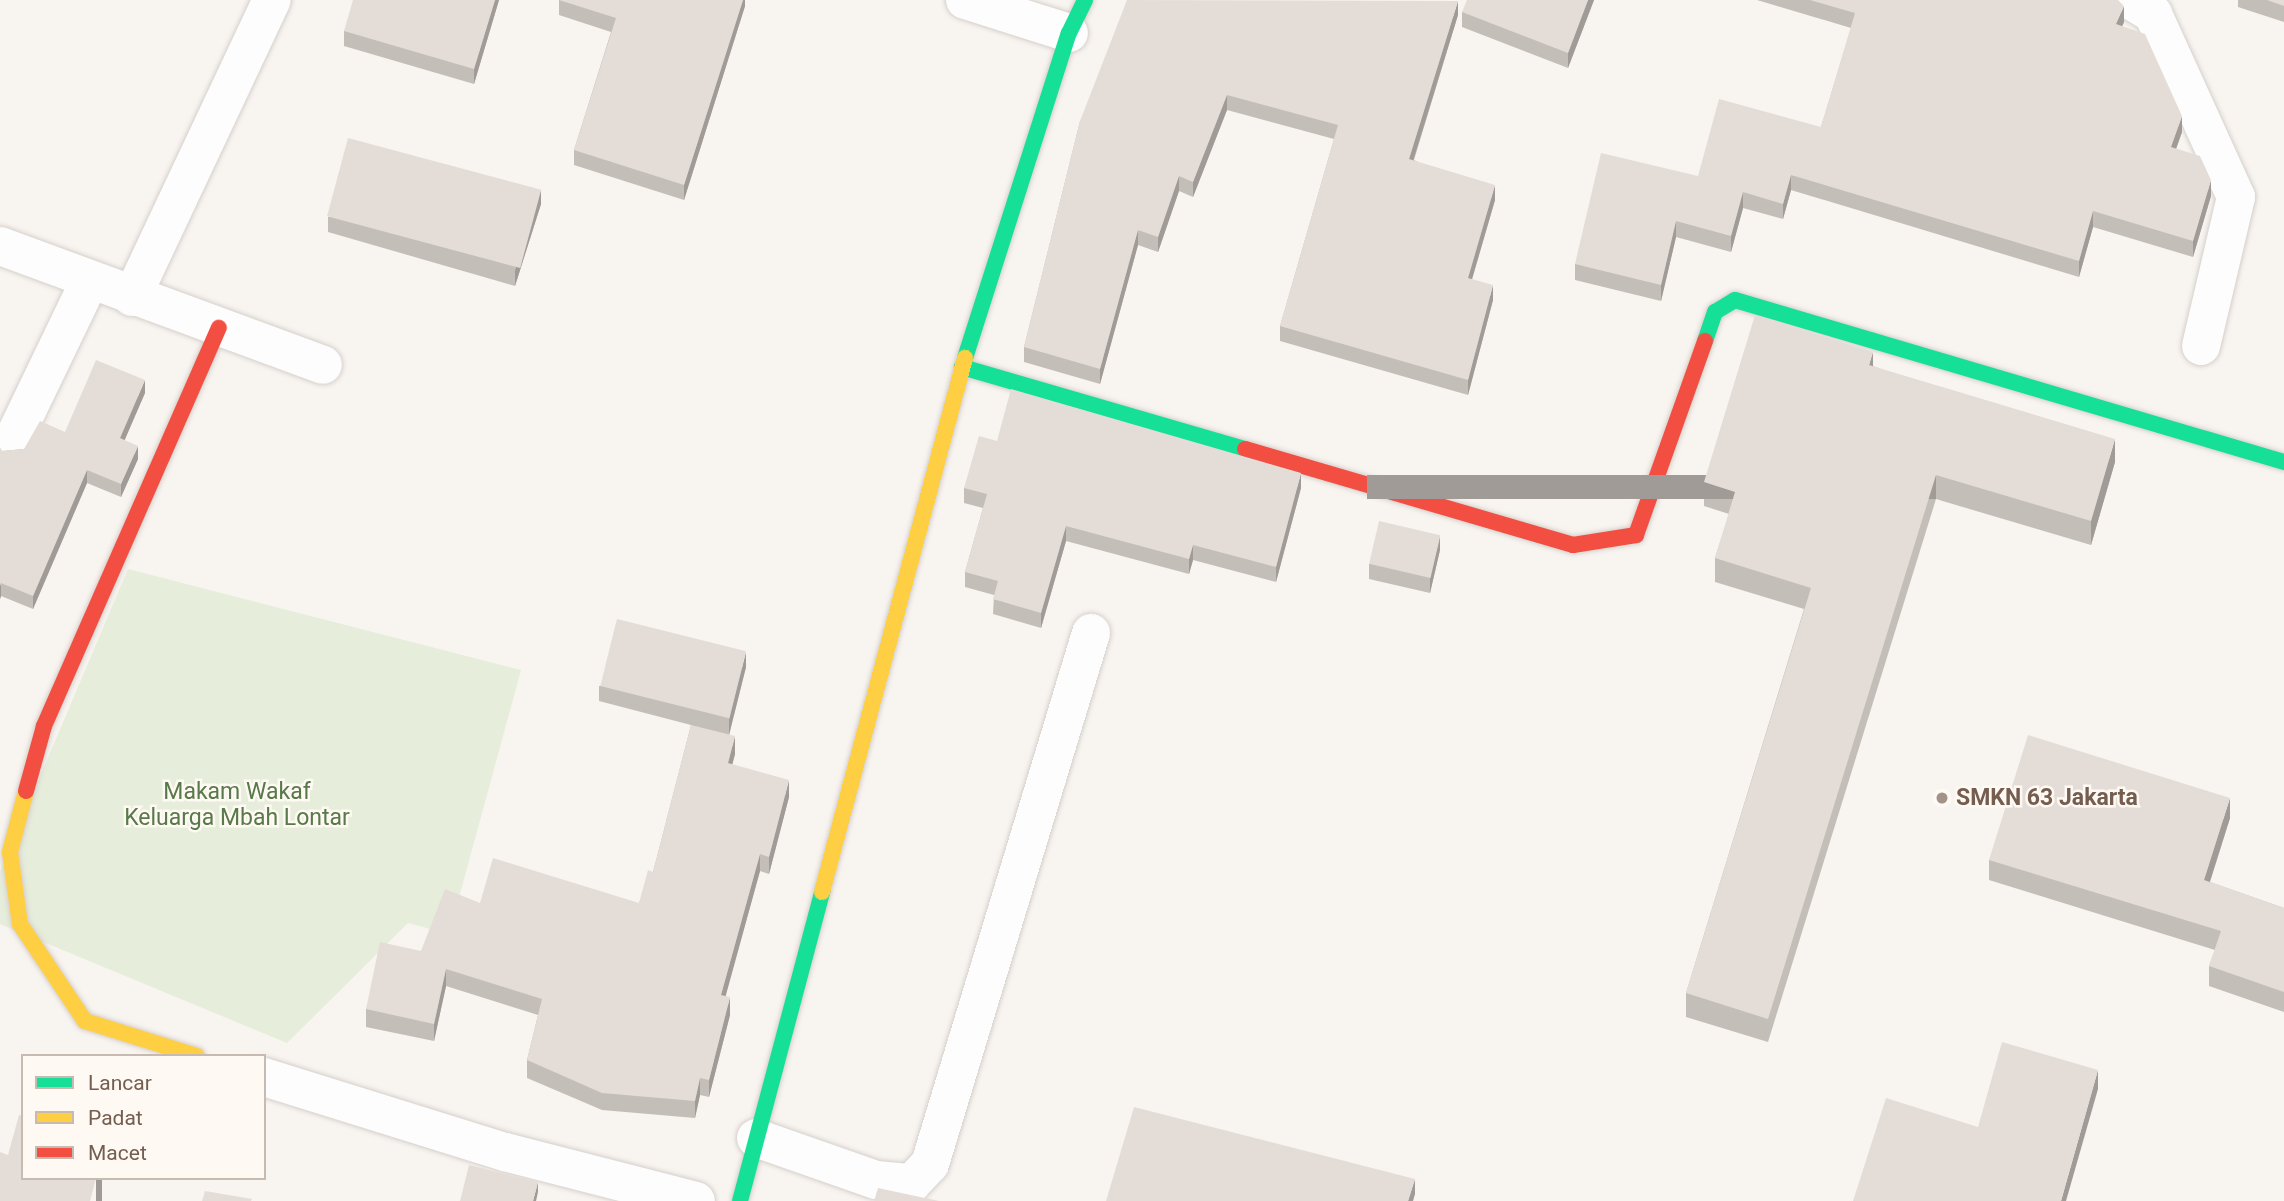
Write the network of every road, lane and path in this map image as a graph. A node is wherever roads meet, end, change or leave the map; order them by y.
1 (272, 0) edge
2 (965, 0) edge
3 (1085, 0) edge
4 (2130, 0) edge
5 (1069, 33) junction
6 (0, 246) edge
7 (89, 282) junction
8 (132, 297) junction
9 (219, 328) junction
10 (2201, 346) dead end
11 (323, 365) dead end
12 (962, 367) junction
13 (11, 444) dead end
14 (2284, 462) edge
15 (1091, 634) dead end
16 (10, 920) edge
17 (191, 1054) edge
18 (266, 1078) edge
19 (756, 1138) junction
20 (696, 1201) edge
21 (740, 1201) edge

1 - 8 street
2 - 5 street
3 - 5 street
4 - 10 street
5 - 12 street
6 - 7 street
7 - 8 street
7 - 13 street
8 - 9 street
9 - 11 street
9 - 16 street
12 - 14 street
12 - 19 street
15 - 19 street
16 - 17 street
18 - 20 street
19 - 21 street

